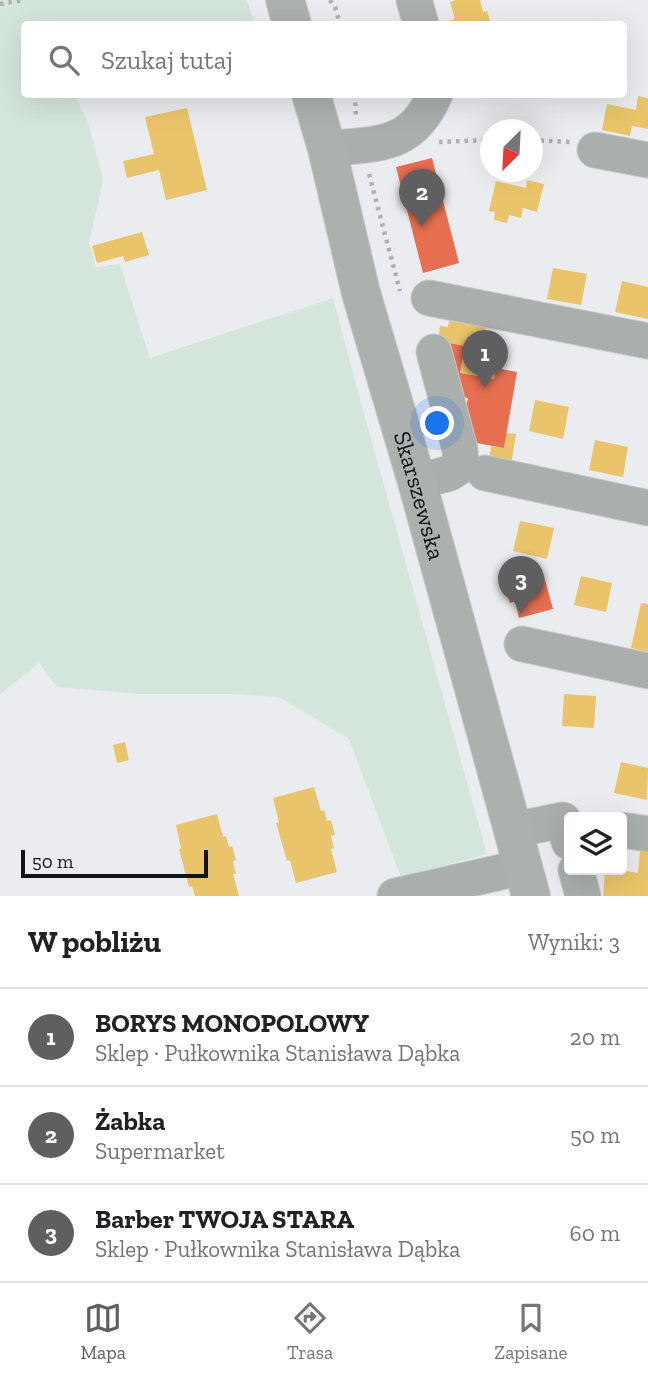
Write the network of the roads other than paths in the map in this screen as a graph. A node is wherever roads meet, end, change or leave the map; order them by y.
1 (285, 0) edge
2 (414, 0) edge
3 (291, 21) edge
4 (420, 21) edge
5 (313, 98) edge
6 (433, 98) edge
7 (327, 149) junction
8 (595, 150) dead end
9 (648, 160) edge
10 (429, 298) dead end
11 (648, 341) edge
12 (434, 352) dead end
13 (485, 473) dead end
14 (416, 482) junction
15 (648, 508) edge
16 (522, 644) dead end
17 (648, 671) edge
18 (513, 830) junction
19 (564, 831) edge
20 (627, 831) edge
21 (648, 834) edge
22 (577, 875) edge
23 (527, 881) edge
24 (396, 896) edge
25 (583, 896) edge

1 - 3 main road
2 - 4 street
5 - 7 main road, Skarszewska
6 - 7 street
7 - 14 main road, Skarszewska
8 - 9 street
10 - 11 street
12 - 14 street
13 - 15 street
14 - 18 main road, Skarszewska
16 - 17 street
18 - 19 street
18 - 23 main road, Skarszewska
20 - 21 street
22 - 25 street
23 - 24 street

